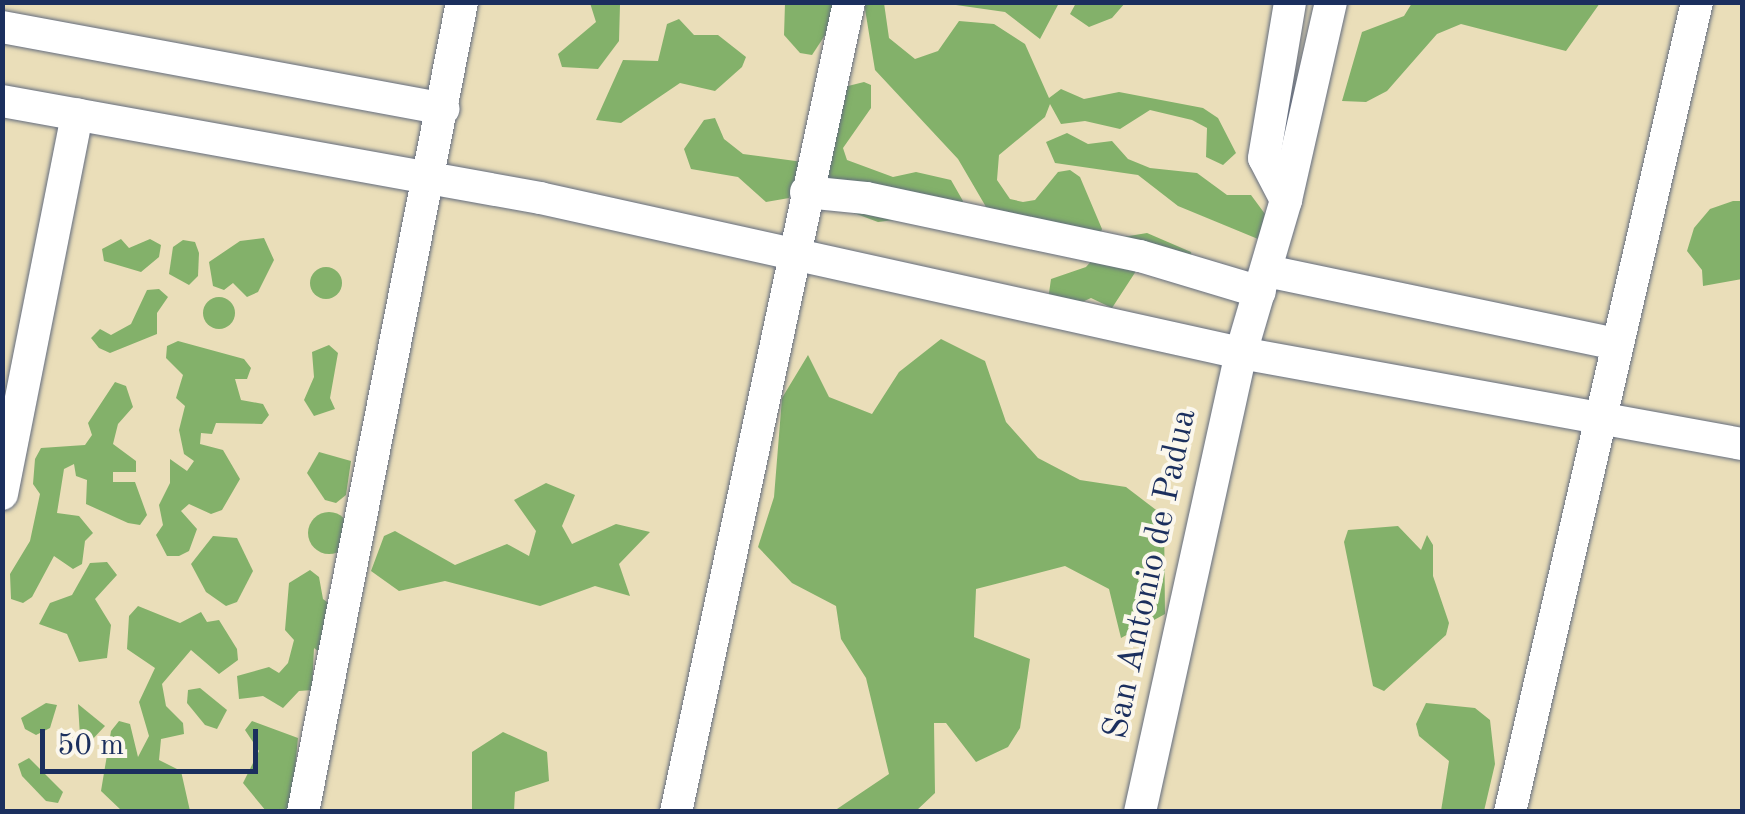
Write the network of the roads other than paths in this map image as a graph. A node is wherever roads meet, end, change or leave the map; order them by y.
1 (462, 2) edge
2 (848, 2) edge
3 (1290, 2) edge
4 (1331, 2) edge
5 (1697, 2) edge
6 (2, 27) edge
7 (2, 101) edge
8 (443, 110) junction
9 (77, 114) junction
10 (429, 178) junction
11 (806, 192) junction
12 (1286, 200) junction
13 (793, 250) junction
14 (1264, 281) junction
15 (1615, 344) junction
16 (1241, 353) junction
17 (1600, 417) junction
18 (1742, 444) edge
19 (2, 494) edge
20 (303, 812) edge
21 (676, 812) edge
22 (1140, 812) edge
23 (1510, 812) edge

1 - 8 street
2 - 11 street
3 - 12 street
4 - 12 street, San Antonio de Padua
5 - 15 street
6 - 8 street
7 - 9 street
8 - 10 street
9 - 10 street
9 - 19 street
10 - 13 street
10 - 20 street
11 - 13 street
11 - 14 street
12 - 14 street, San Antonio de Padua
13 - 16 street
13 - 21 street
14 - 15 street
14 - 16 street, San Antonio de Padua
15 - 17 street
16 - 17 street
16 - 22 street, San Antonio de Padua
17 - 18 street
17 - 23 street

